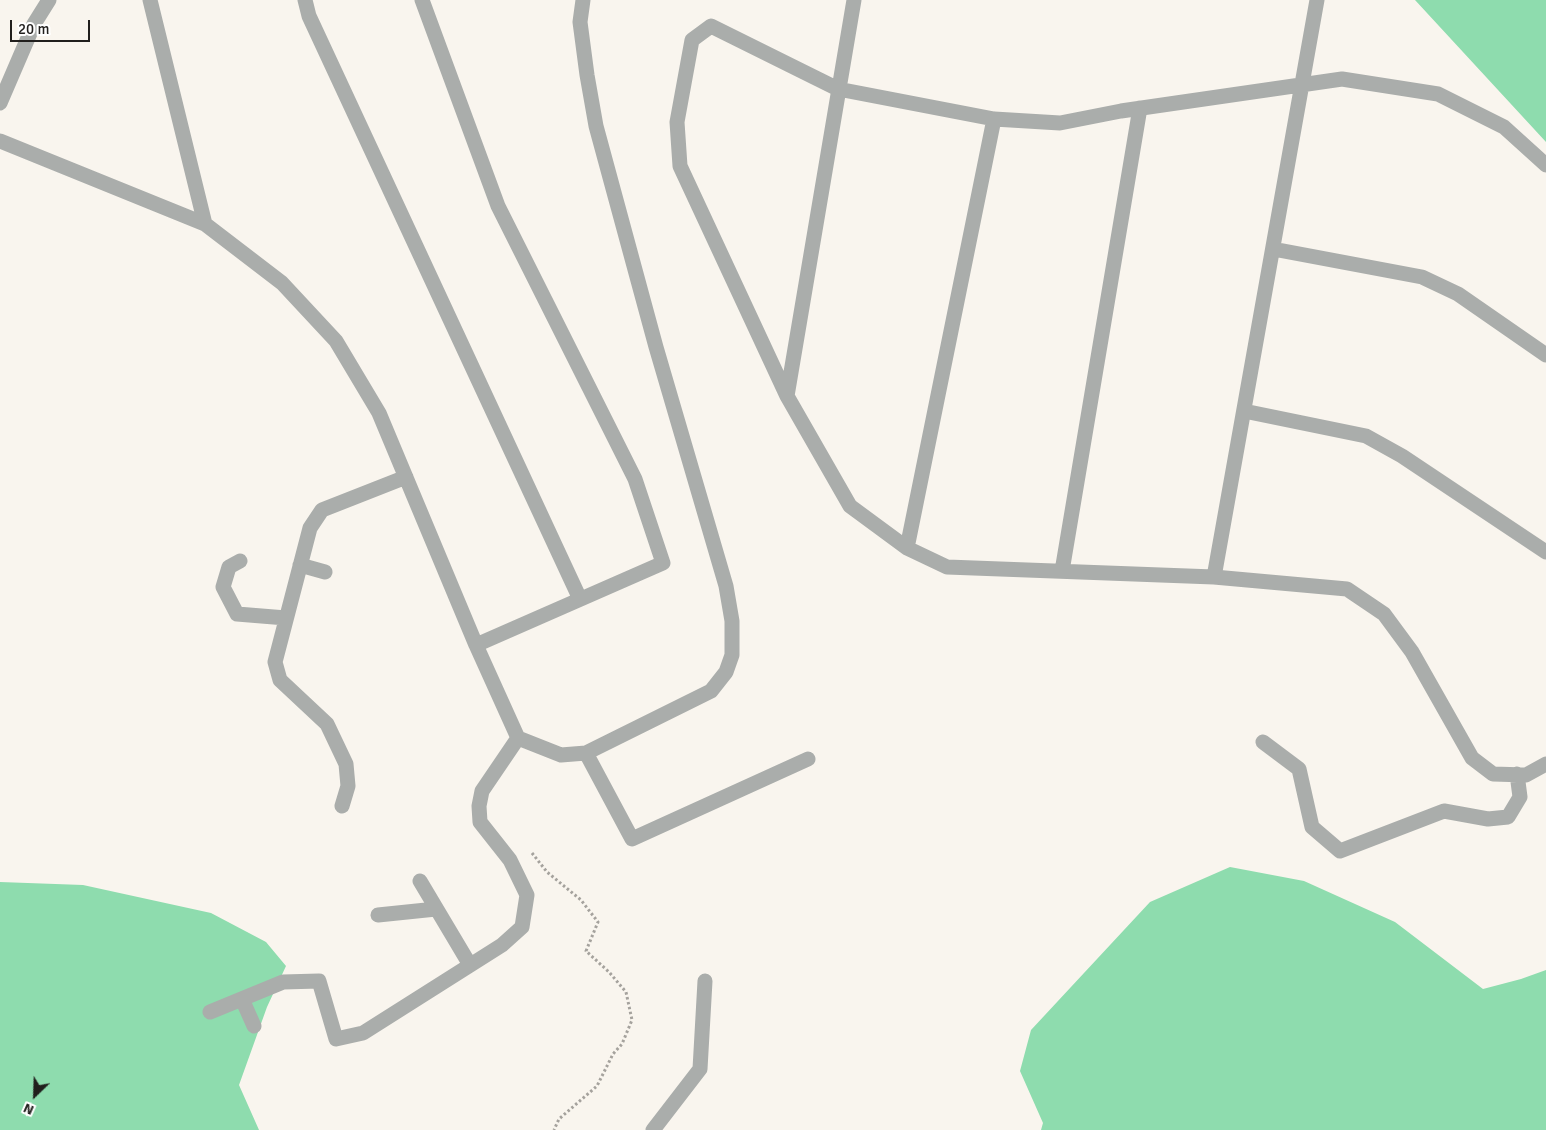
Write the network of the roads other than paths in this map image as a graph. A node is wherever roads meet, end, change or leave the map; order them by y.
1 (49, 0) edge
2 (150, 0) edge
3 (305, 0) edge
4 (422, 0) edge
5 (583, 0) edge
6 (854, 0) edge
7 (1317, 0) edge
8 (1302, 86) junction
9 (838, 89) junction
10 (0, 103) edge
11 (1140, 108) junction
12 (994, 119) junction
13 (0, 140) edge
14 (1546, 165) edge
15 (205, 224) junction
16 (1273, 249) junction
17 (1546, 355) edge
18 (787, 396) junction
19 (1244, 411) junction
20 (406, 477) junction
21 (907, 548) junction
22 (1546, 552) edge
23 (240, 561) dead end
24 (300, 565) junction
25 (1062, 571) junction
26 (325, 572) dead end
27 (1214, 577) junction
28 (580, 599) junction
29 (286, 618) junction
30 (476, 645) junction
31 (518, 738) junction
32 (1263, 742) dead end
33 (586, 753) junction
34 (808, 759) dead end
35 (1546, 764) edge
36 (1517, 774) junction
37 (342, 806) dead end
38 (420, 881) dead end
39 (436, 909) junction
40 (378, 915) dead end
41 (470, 964) junction
42 (705, 981) dead end
43 (242, 999) junction
44 (210, 1012) dead end
45 (254, 1026) dead end
46 (653, 1130) edge

1 - 10 street
2 - 15 street
3 - 28 street
4 - 28 street
5 - 33 street
6 - 9 street
7 - 8 street
8 - 11 street
8 - 14 street
8 - 16 street
9 - 12 street
9 - 18 street
9 - 18 street
11 - 12 street
11 - 25 street
12 - 21 street
13 - 15 street
15 - 20 street
16 - 17 street
16 - 19 street
18 - 21 street
19 - 22 street
19 - 27 street
20 - 24 street
20 - 30 street
21 - 25 street
23 - 29 street
24 - 26 street
24 - 29 street
25 - 27 street
27 - 36 street
28 - 30 street
29 - 37 street
30 - 31 street
31 - 33 street
31 - 41 street
32 - 36 street
33 - 34 street
35 - 36 street
38 - 39 street
39 - 40 street
39 - 41 street
41 - 43 street
42 - 46 street
43 - 44 street
43 - 45 street

